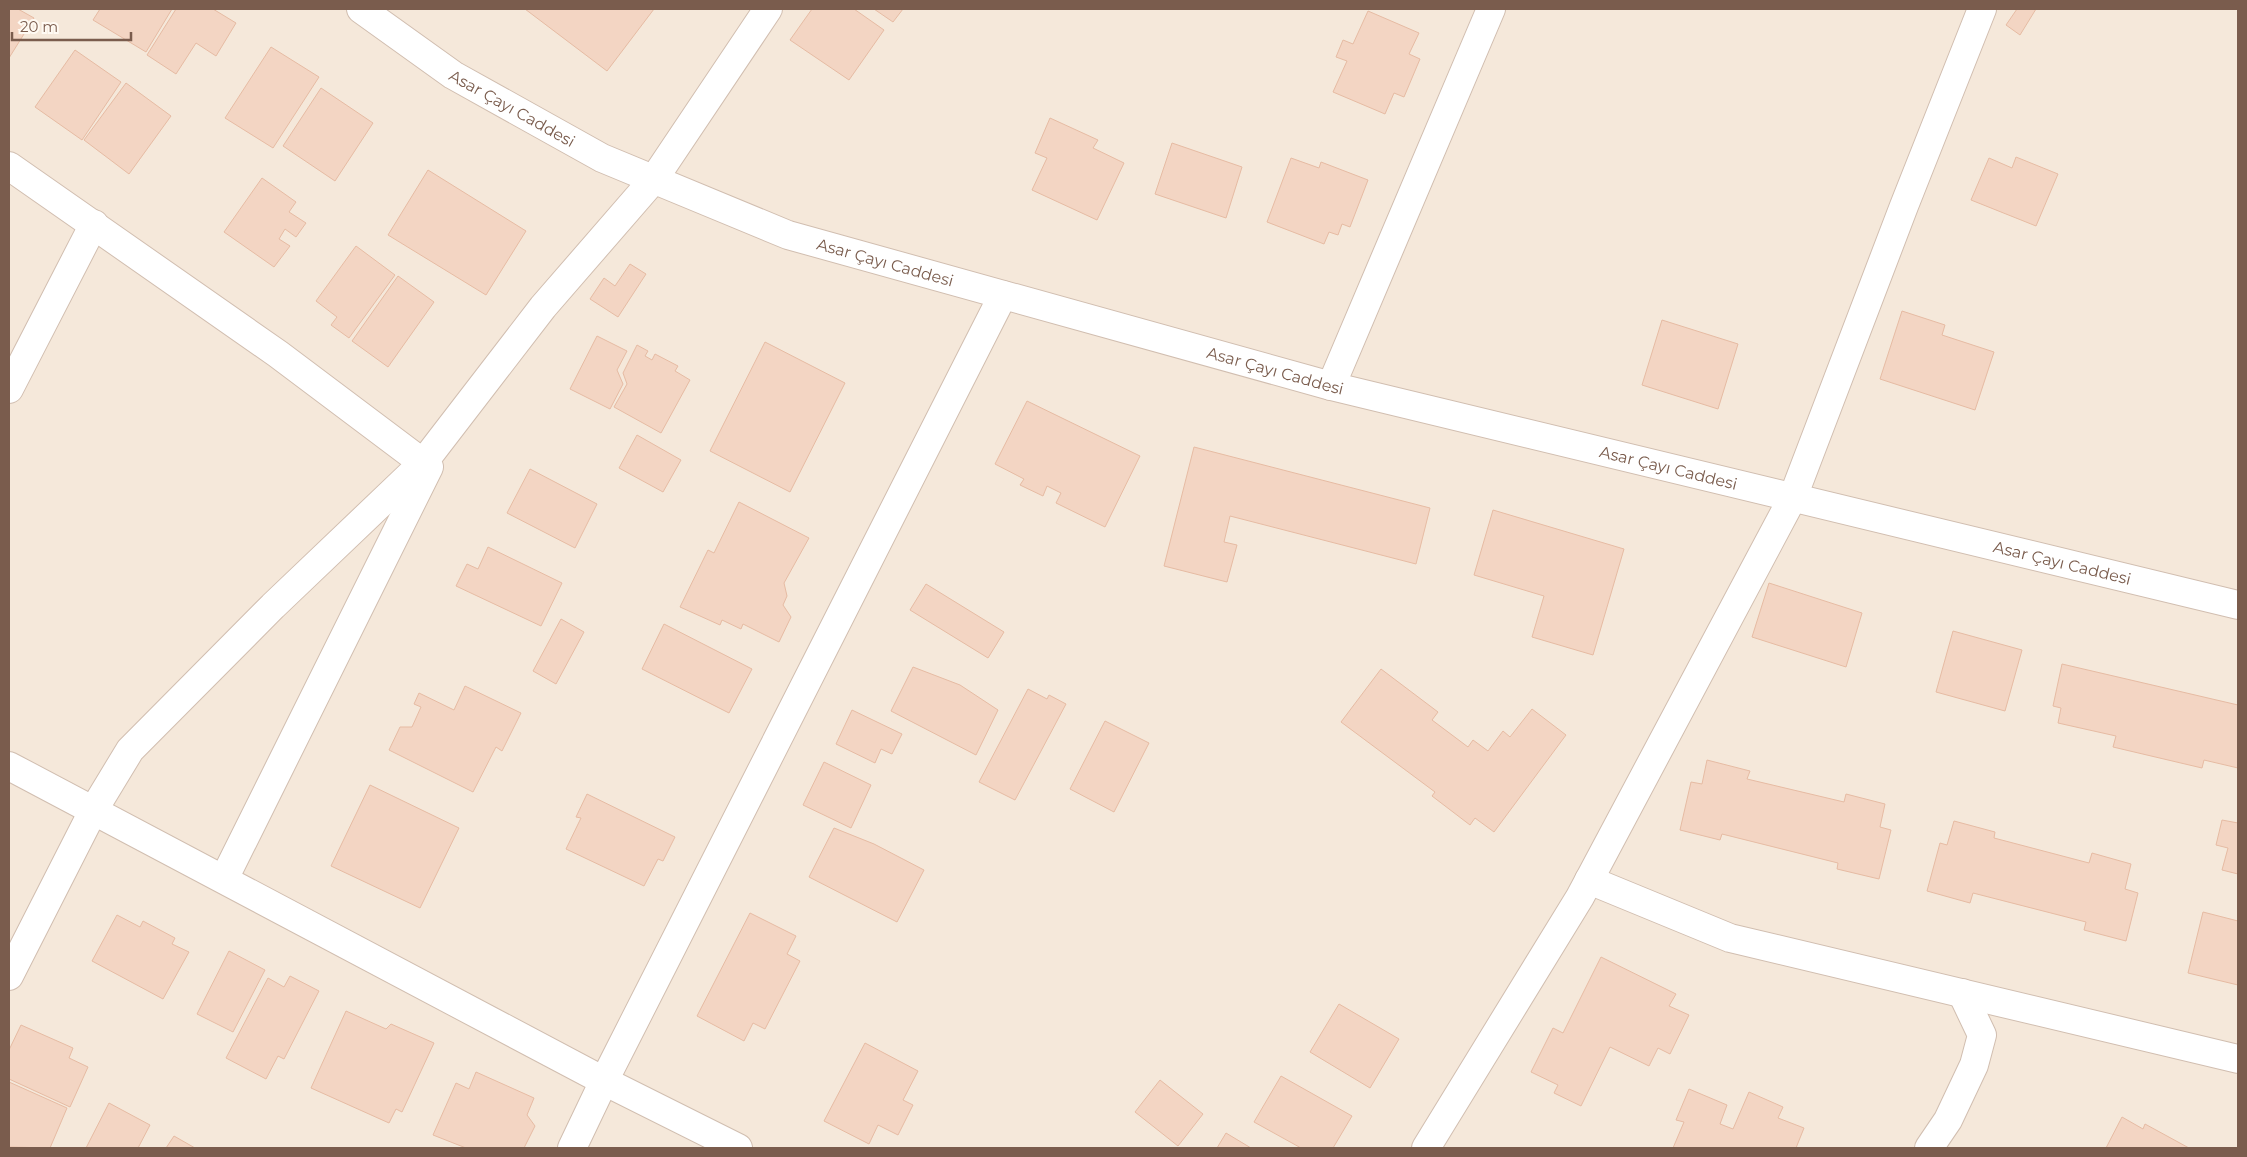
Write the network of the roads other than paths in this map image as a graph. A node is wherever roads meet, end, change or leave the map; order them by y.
1 (361, 9) edge
2 (768, 9) edge
3 (1491, 9) edge
4 (1982, 9) edge
5 (9, 166) edge
6 (654, 179) junction
7 (94, 224) junction
8 (1003, 295) junction
9 (1331, 386) junction
10 (9, 389) edge
11 (445, 434) junction
12 (423, 463) junction
13 (1793, 497) junction
14 (2238, 605) edge
15 (9, 766) edge
16 (94, 811) junction
17 (224, 879) junction
18 (1589, 880) junction
19 (9, 976) edge
20 (1962, 993) junction
21 (2238, 1059) edge
22 (604, 1081) junction
23 (572, 1148) edge
24 (738, 1148) edge
25 (1426, 1148) edge
26 (1929, 1148) edge

1 - 6 street, Asar Çayı Caddesi
2 - 6 street
3 - 9 street
4 - 13 street
5 - 7 street
6 - 8 street, Asar Çayı Caddesi
6 - 11 street
7 - 10 street
7 - 12 street
8 - 9 street, Asar Çayı Caddesi
8 - 22 street
9 - 13 street, Asar Çayı Caddesi
11 - 12 street
11 - 17 street
12 - 16 street
13 - 14 street, Asar Çayı Caddesi
13 - 18 street
15 - 16 street
16 - 17 street
16 - 19 street
17 - 22 street
18 - 20 street
18 - 25 street
20 - 21 street
20 - 26 street
22 - 23 street
22 - 24 street

